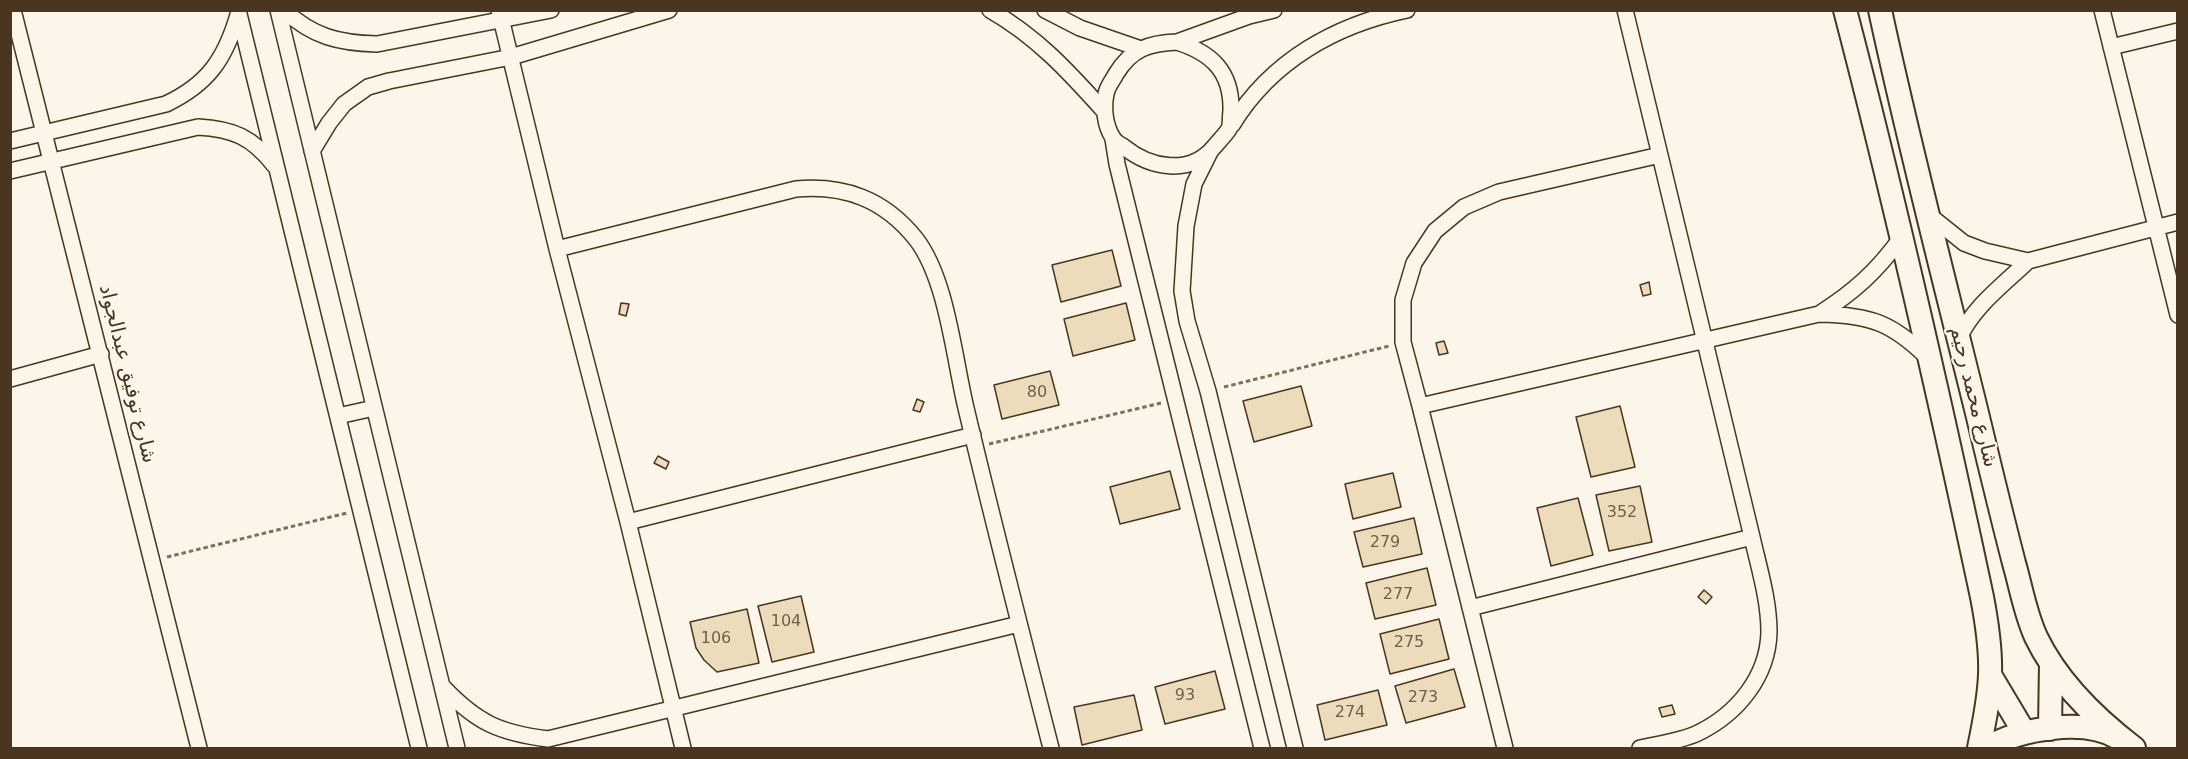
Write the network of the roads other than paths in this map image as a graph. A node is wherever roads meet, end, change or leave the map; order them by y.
1 (13, 10) edge
2 (278, 10) edge
3 (284, 10) edge
4 (550, 10) edge
5 (669, 10) edge
6 (990, 10) edge
7 (1045, 10) edge
8 (1274, 10) edge
9 (1407, 10) edge
10 (1625, 10) edge
11 (1845, 10) edge
12 (1880, 10) edge
13 (2102, 10) edge
14 (238, 11) edge
15 (501, 15) edge
16 (2178, 31) edge
17 (1177, 42) junction
18 (2111, 47) junction
19 (1141, 49) junction
20 (511, 57) junction
21 (1899, 98) junction
22 (1870, 107) junction
23 (1104, 111) junction
24 (1230, 127) junction
25 (45, 133) junction
26 (1113, 139) junction
27 (10, 141) edge
28 (1211, 150) junction
29 (312, 151) junction
30 (1660, 155) junction
31 (52, 162) junction
32 (276, 168) junction
33 (10, 171) edge
34 (1929, 215) junction
35 (2178, 222) edge
36 (2155, 228) junction
37 (1901, 238) junction
38 (557, 249) junction
39 (2028, 261) junction
40 (1819, 314) junction
41 (2178, 315) edge
42 (1959, 339) junction
43 (1705, 340) junction
44 (101, 354) junction
45 (1932, 362) junction
46 (10, 378) edge
47 (1420, 406) junction
48 (374, 408) junction
49 (338, 417) junction
50 (974, 441) junction
51 (628, 522) junction
52 (1752, 537) junction
53 (1470, 608) junction
54 (1019, 624) junction
55 (2051, 663) junction
56 (1990, 675) junction
57 (442, 685) junction
58 (673, 709) junction
59 (2050, 729) junction
60 (2024, 732) junction
61 (548, 739) junction
62 (2132, 747) edge
63 (199, 748) edge
64 (419, 748) edge
65 (457, 748) edge
66 (535, 748) edge
67 (683, 748) edge
68 (1051, 748) edge
69 (1262, 748) edge
70 (1296, 748) edge
71 (1505, 748) edge
72 (1640, 748) edge
73 (1979, 748) edge
74 (1987, 748) edge

1 - 25 street, شارع توفيق عبدالجواد
2 - 29 street
3 - 15 street
4 - 15 street
5 - 20 street
6 - 23 street
7 - 19 street
8 - 17 street
9 - 24 street
10 - 30 street
11 - 22 street, شارع محمد رحيم
12 - 21 street, شارع محمد رحيم
13 - 18 street
14 - 25 street
14 - 32 street
15 - 20 street
16 - 18 street
17 - 19 street
17 - 24 street
18 - 36 street
19 - 23 street
20 - 29 street
20 - 38 street
21 - 22 street
21 - 34 street, شارع محمد رحيم
22 - 37 street, شارع محمد رحيم
23 - 26 street
24 - 28 street
25 - 27 street
25 - 31 street, شارع توفيق عبدالجواد
26 - 28 street
26 - 69 street
28 - 70 street
29 - 48 street
30 - 43 street
30 - 47 street
31 - 32 street
31 - 33 street
31 - 44 street, شارع توفيق عبدالجواد
32 - 49 street
34 - 39 street
34 - 42 street, شارع محمد رحيم
35 - 36 street
36 - 39 street
36 - 41 street
37 - 40 street
37 - 45 street, شارع محمد رحيم
38 - 50 street
38 - 51 street
39 - 42 street
40 - 43 street
40 - 45 street
42 - 55 street, شارع محمد رحيم
43 - 47 street
43 - 52 street
44 - 46 street
44 - 63 street, شارع توفيق عبدالجواد
45 - 56 street, شارع محمد رحيم
47 - 53 street
48 - 49 street
48 - 57 street
49 - 64 street
50 - 51 street
50 - 54 street
51 - 58 street
52 - 53 street
52 - 72 street
53 - 71 street
54 - 58 street
54 - 68 street
55 - 59 street
55 - 62 street, شارع محمد رحيم
56 - 60 street
56 - 73 street, شارع محمد رحيم
57 - 61 street
57 - 65 street
58 - 61 street
58 - 67 street
59 - 60 street
59 - 62 street
60 - 74 street
61 - 66 street

